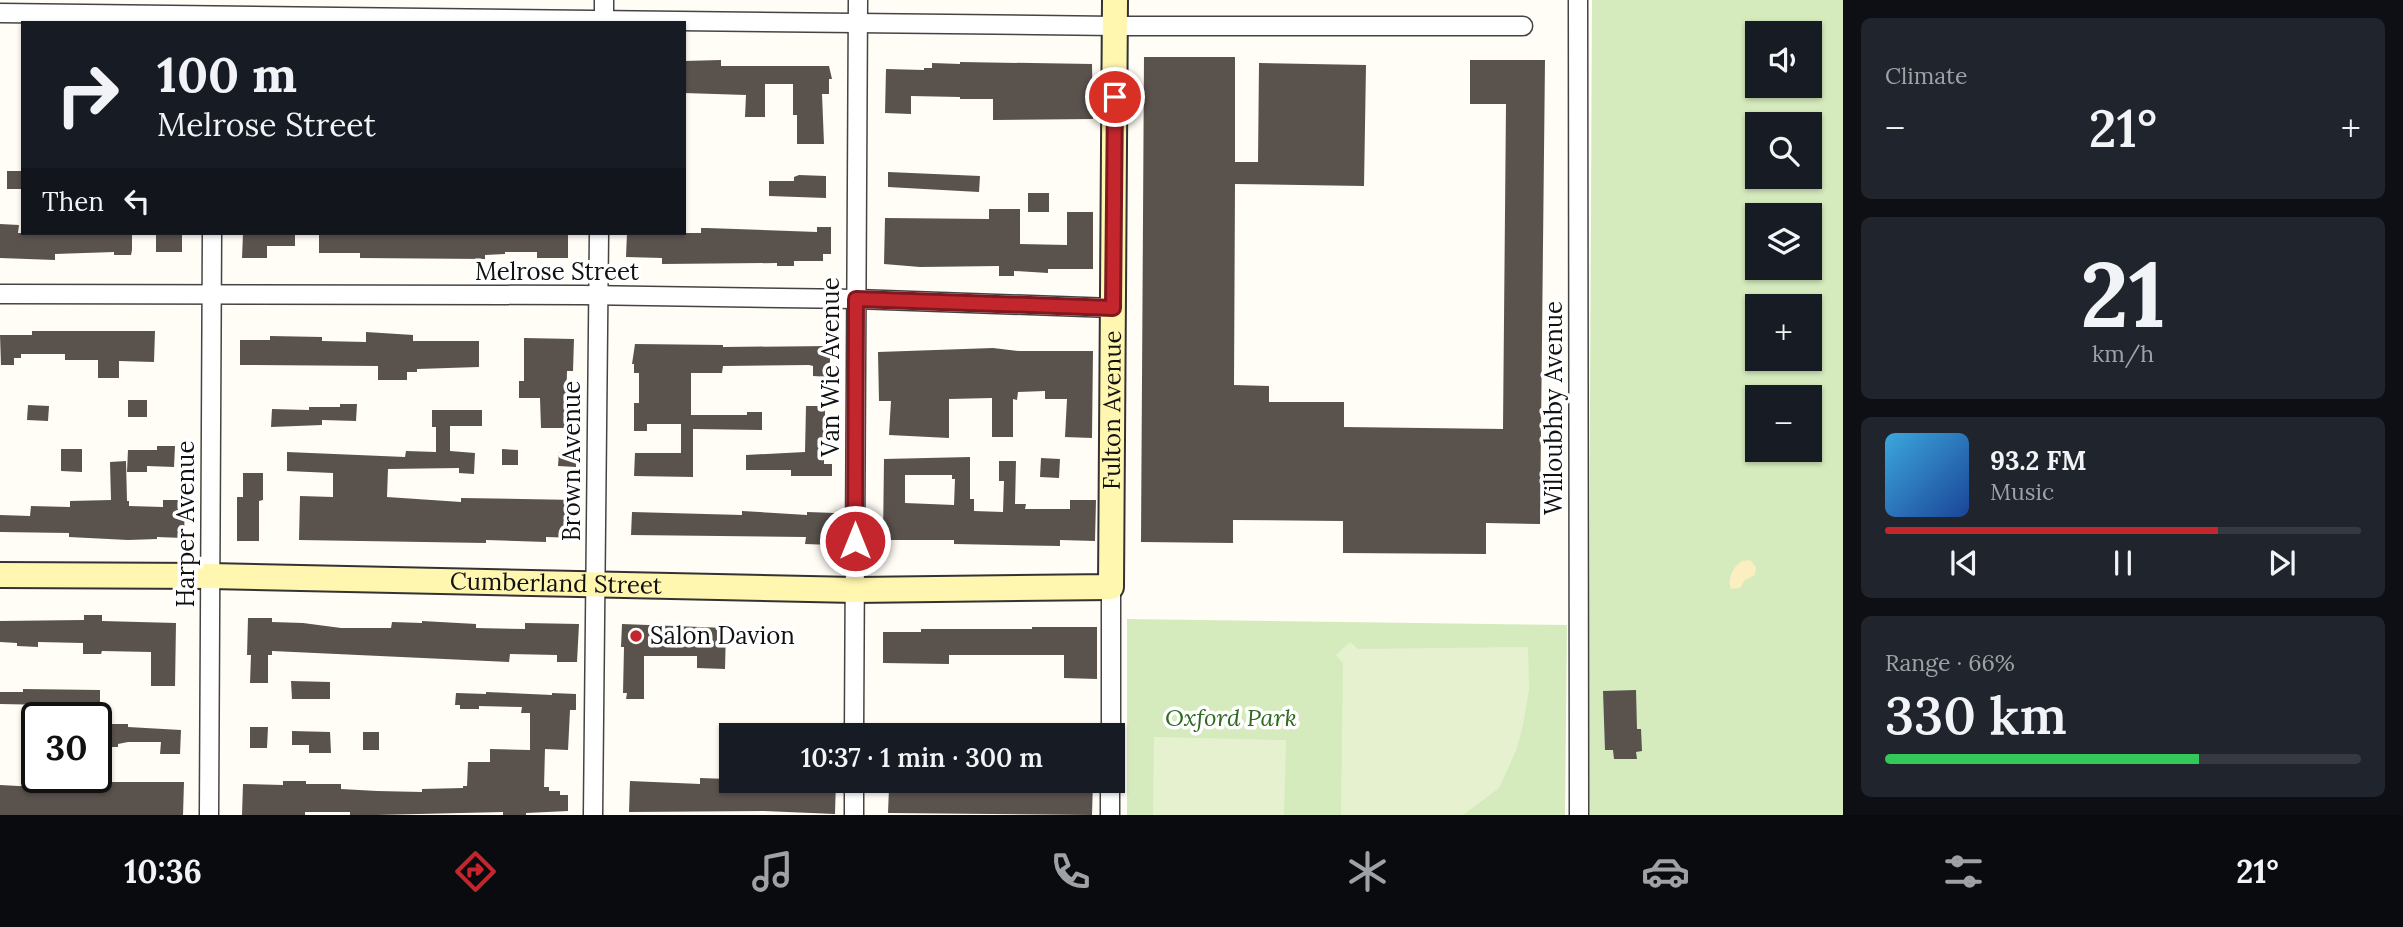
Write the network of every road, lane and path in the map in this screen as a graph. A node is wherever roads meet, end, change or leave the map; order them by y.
1 (604, 0) edge
2 (858, 0) edge
3 (1115, 0) edge
4 (1578, 0) edge
5 (214, 12) edge
6 (0, 13) edge
7 (604, 21) edge
8 (858, 21) junction
9 (1115, 26) junction
10 (1523, 26) dead end
11 (212, 235) edge
12 (599, 235) edge
13 (0, 294) edge
14 (211, 296) junction
15 (598, 296) junction
16 (856, 299) junction
17 (1113, 308) junction
18 (0, 575) edge
19 (210, 576) junction
20 (596, 584) junction
21 (1111, 587) junction
22 (855, 590) junction
23 (854, 723) edge
24 (1111, 723) edge
25 (854, 793) edge
26 (1110, 793) edge
27 (209, 815) edge
28 (593, 815) edge
29 (854, 815) edge
30 (1110, 815) edge
31 (1579, 815) edge

1 - 7 street
2 - 8 street, Van Wie Avenue
3 - 9 street, Fulton Avenue
4 - 31 street, Willoubhby Avenue
5 - 6 street
5 - 7 street
7 - 8 street
8 - 9 street
8 - 16 street, Van Wie Avenue
9 - 10 street
9 - 17 street, Fulton Avenue
11 - 14 street, Harper Avenue
12 - 15 street, Brown Avenue
13 - 14 street, Melrose Street
14 - 15 street, Melrose Street
14 - 19 street, Harper Avenue
15 - 16 street, Melrose Street
15 - 20 street, Brown Avenue
16 - 17 street, Melrose Street
16 - 22 street, Van Wie Avenue
17 - 21 street, Fulton Avenue
18 - 19 street, Cumberland Street
19 - 20 street, Cumberland Street
19 - 27 street, Harper Avenue
20 - 22 street, Cumberland Street
20 - 28 street, Brown Avenue
21 - 22 street, Cumberland Street
21 - 24 street, Fulton Avenue
22 - 23 street, Van Wie Avenue
25 - 29 street
26 - 30 street

